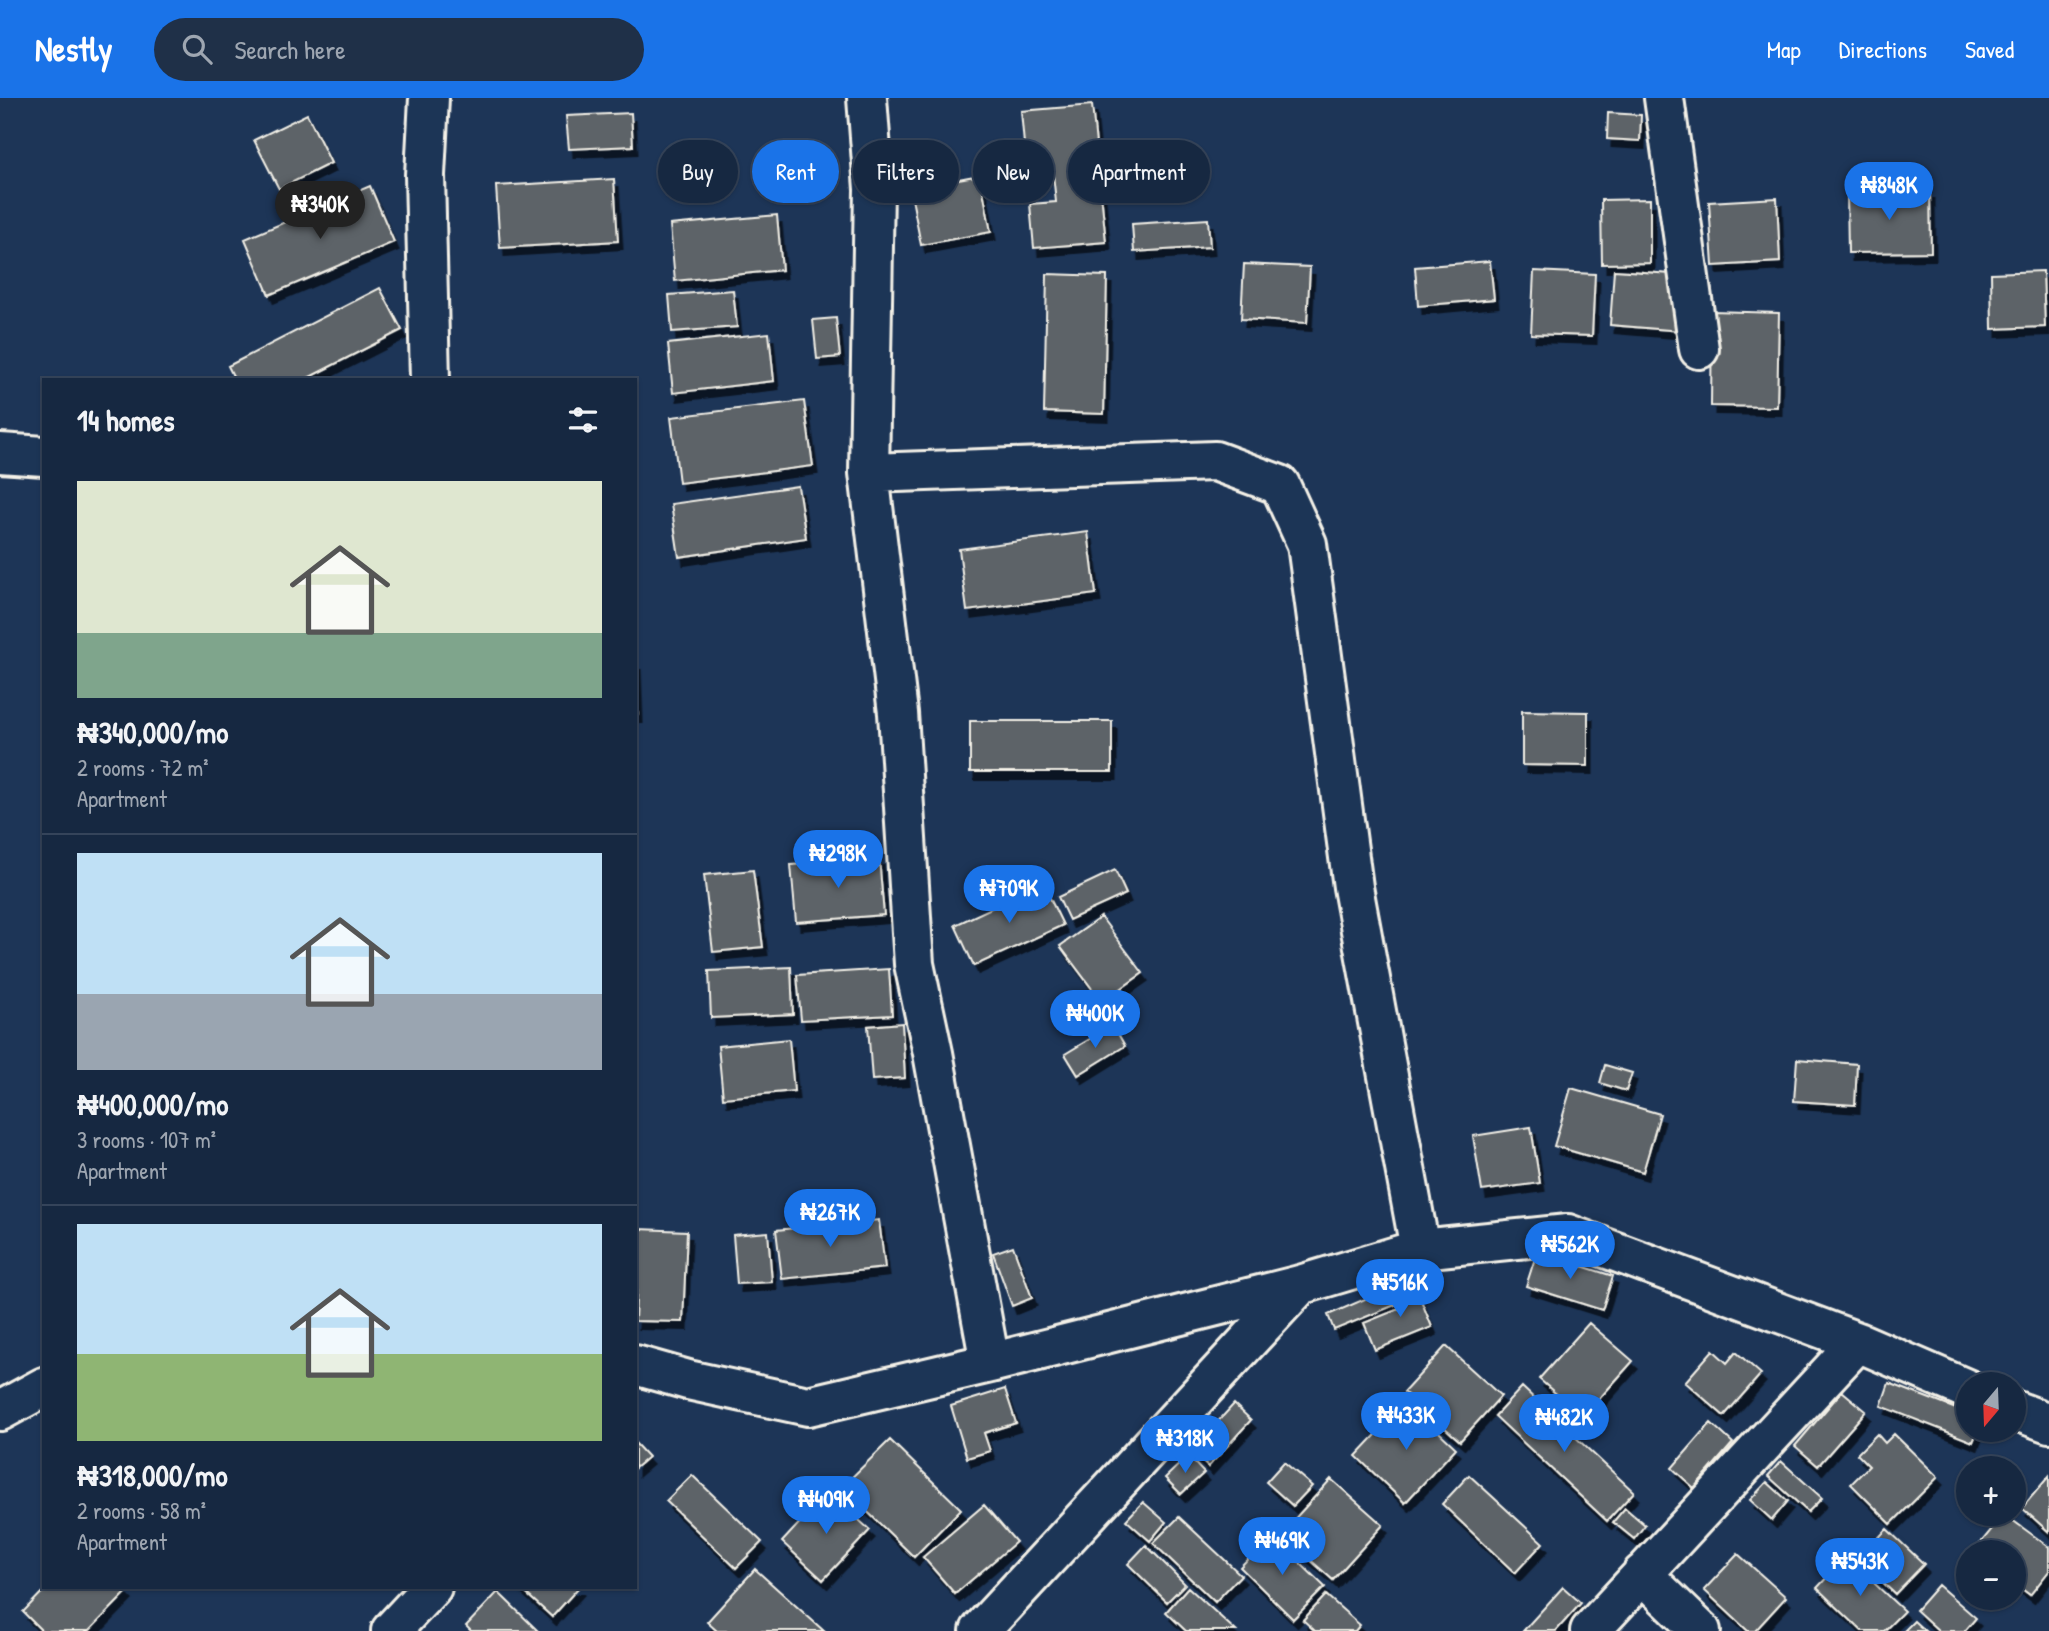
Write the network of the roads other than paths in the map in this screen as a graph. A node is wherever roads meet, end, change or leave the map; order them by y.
1 (429, 98) edge
2 (867, 98) edge
3 (1664, 98) edge
4 (1699, 349) dead end
5 (429, 378) edge
6 (0, 453) edge
7 (42, 456) edge
8 (869, 473) junction
9 (1420, 1249) junction
10 (1300, 1285) junction
11 (1858, 1342) junction
12 (990, 1363) junction
13 (637, 1367) edge
14 (1956, 1384) edge
15 (42, 1388) edge
16 (0, 1411) edge
17 (2026, 1414) edge
18 (2049, 1423) edge
19 (1642, 1574) junction
20 (430, 1589) edge
21 (391, 1631) edge
22 (980, 1631) edge
23 (1590, 1631) edge
24 (1700, 1631) edge

1 - 5 street
2 - 8 street
3 - 4 street
6 - 7 street
8 - 9 street
8 - 12 street
9 - 10 street
9 - 11 street
10 - 12 street
10 - 22 street
11 - 14 street
11 - 19 street
12 - 13 street
15 - 16 street
17 - 18 street
19 - 23 street
19 - 24 street
20 - 21 street

